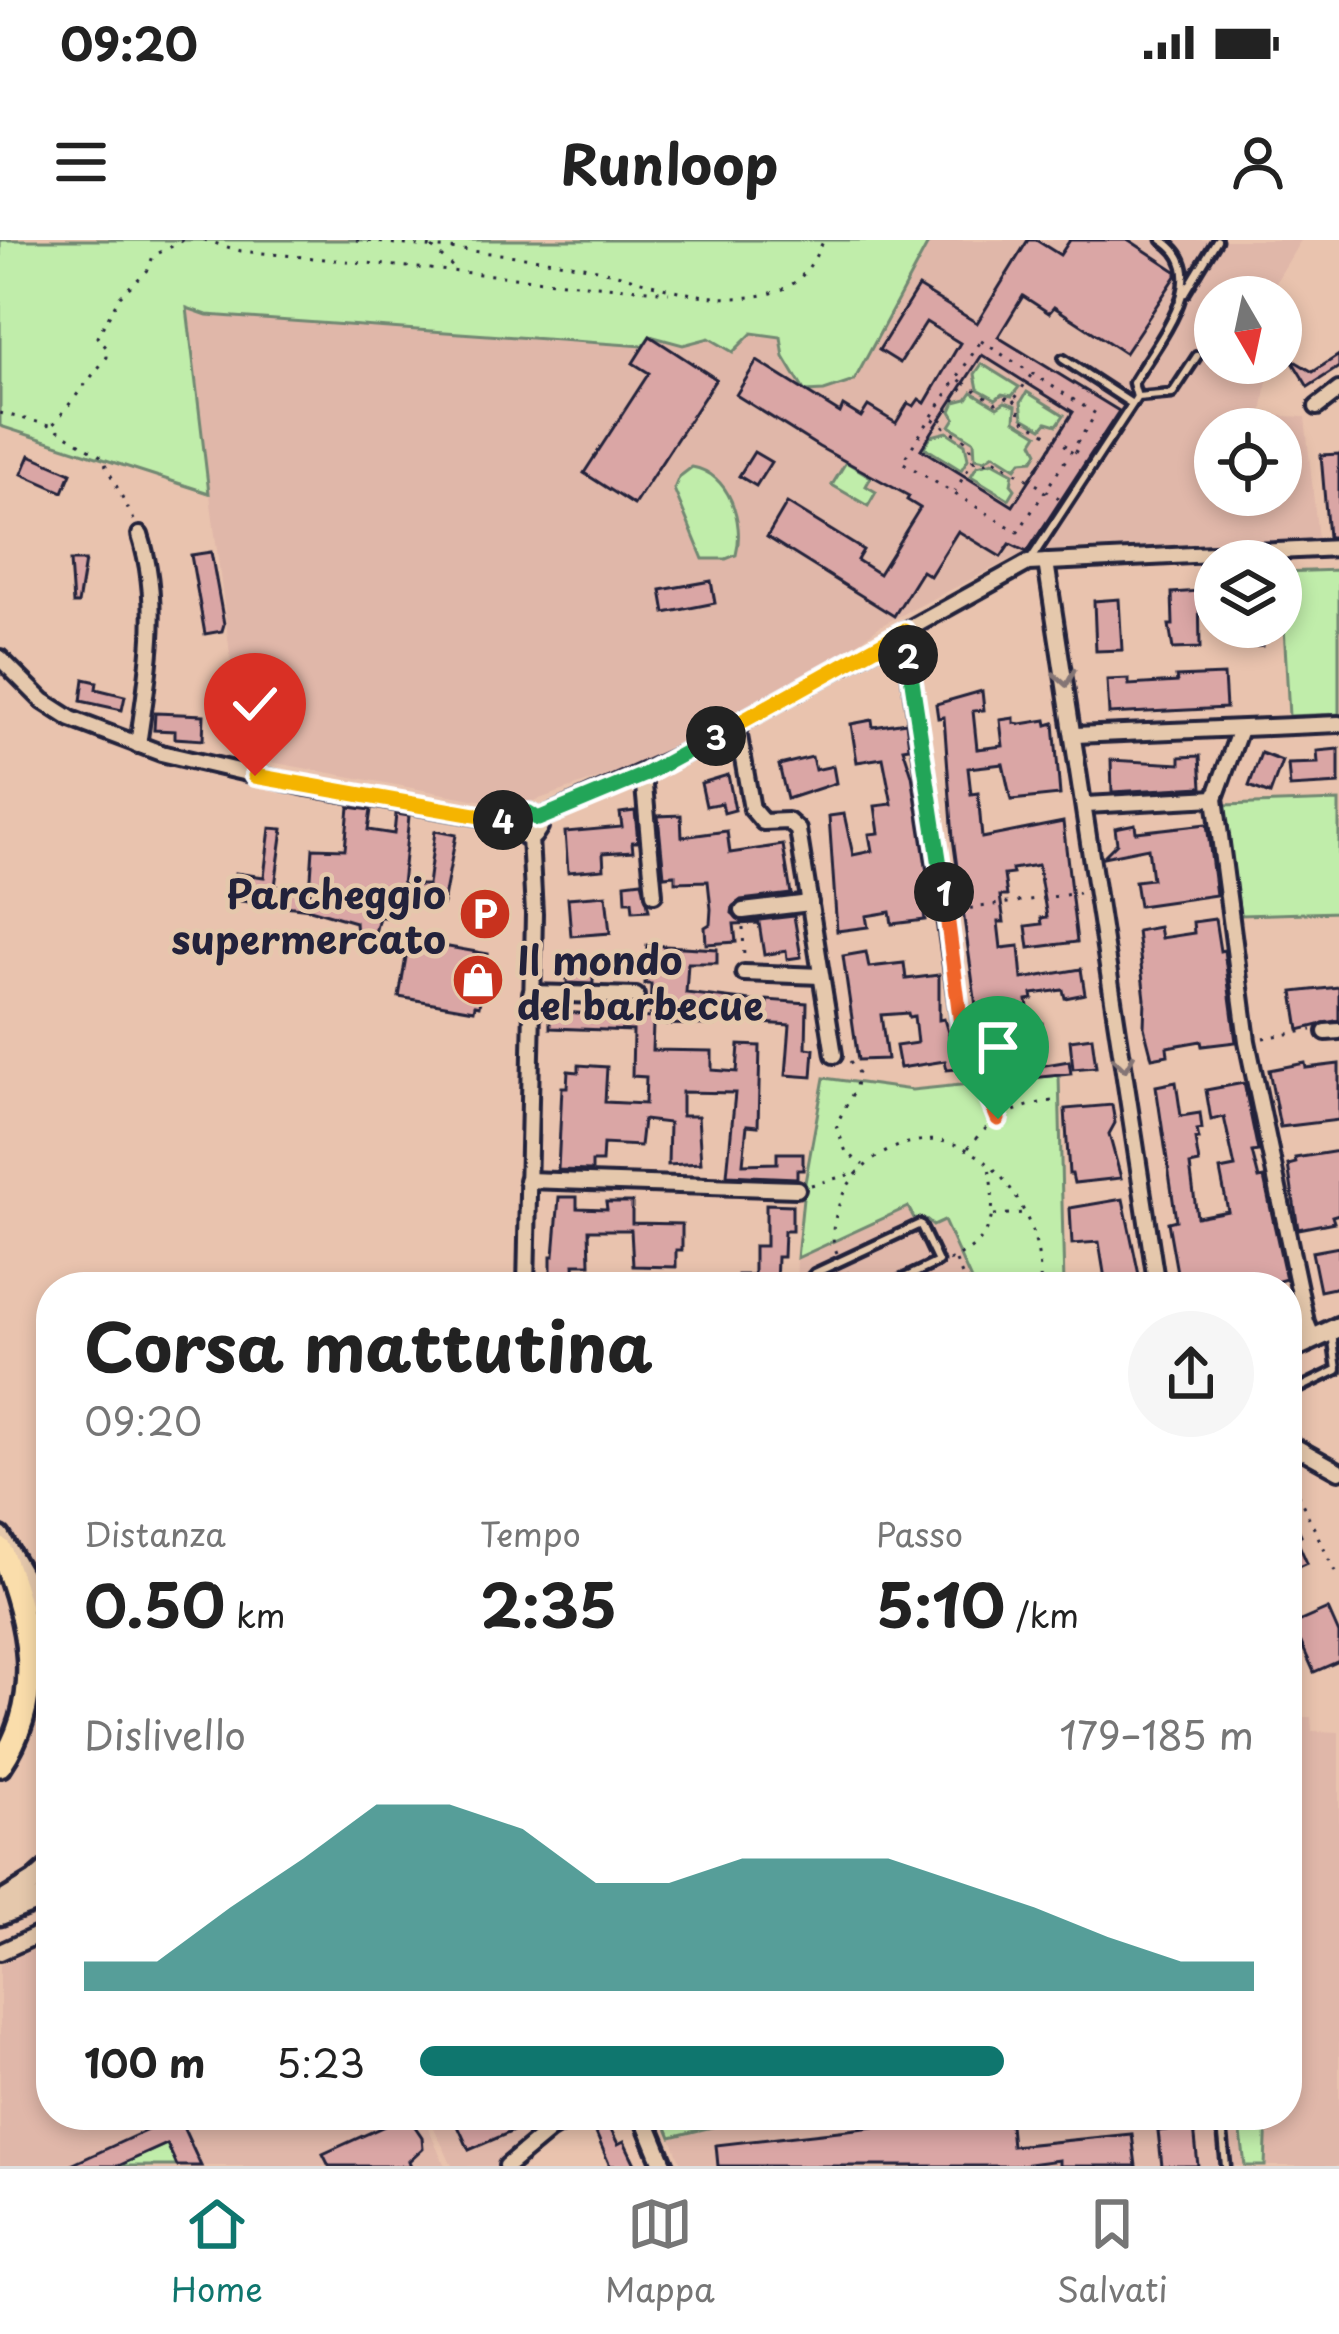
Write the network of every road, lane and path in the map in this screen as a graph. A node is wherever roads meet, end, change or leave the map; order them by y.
1 (184, 240) edge
2 (204, 240) edge
3 (356, 240) edge
4 (824, 240) edge
5 (1162, 240) edge
6 (1217, 240) edge
7 (378, 241) edge
8 (427, 245) junction
9 (457, 272) junction
10 (677, 293) junction
11 (1184, 296) junction
12 (1063, 359) dead end
13 (1194, 359) edge
14 (1032, 373) junction
15 (958, 378) junction
16 (965, 383) junction
17 (1339, 390) edge
18 (1014, 400) junction
19 (1134, 400) junction
20 (1317, 407) dead end
21 (0, 413) edge
22 (931, 418) junction
23 (940, 423) junction
24 (52, 426) junction
25 (1055, 440) junction
26 (1074, 451) junction
27 (973, 460) junction
28 (1094, 462) junction
29 (1029, 481) junction
30 (1047, 491) junction
31 (954, 493) junction
32 (1067, 502) junction
33 (140, 535) joint
34 (1339, 548) edge
35 (1046, 562) junction
36 (1028, 563) junction
37 (904, 631) junction
38 (0, 658) edge
39 (737, 724) junction
40 (1339, 724) edge
41 (1240, 729) junction
42 (1075, 735) junction
43 (138, 745) junction
44 (644, 775) junction
45 (1215, 798) junction
46 (1086, 805) junction
47 (538, 819) junction
48 (517, 823) junction
49 (530, 837) junction
50 (1099, 890) junction
51 (654, 894) dead end
52 (810, 903) junction
53 (743, 911) joint
54 (947, 912) junction
55 (744, 973) joint
56 (821, 976) junction
57 (531, 993) junction
58 (635, 995) dead end
59 (1332, 1032) edge
60 (1247, 1041) junction
61 (834, 1055) joint
62 (965, 1057) joint
63 (1052, 1101) dead end
64 (995, 1120) junction
65 (966, 1151) junction
66 (988, 1165) junction
67 (864, 1166) junction
68 (859, 1172) junction
69 (527, 1180) junction
70 (797, 1189) joint
71 (1028, 1214) junction
72 (992, 1216) junction
73 (832, 1242) dead end
74 (526, 1272) edge
75 (830, 1272) edge
76 (917, 1272) edge
77 (962, 1272) edge
78 (1041, 1272) edge
79 (1154, 1272) edge
80 (1296, 1272) edge
81 (1302, 1303) edge
82 (1328, 1332) edge
83 (1302, 1387) edge
84 (1302, 1450) edge
85 (1339, 1471) edge
86 (1302, 1503) edge
87 (0, 1537) edge
88 (0, 1549) edge
89 (1339, 1580) edge
90 (36, 1601) edge
91 (0, 1765) edge
92 (36, 1880) edge
93 (36, 1900) edge
94 (0, 1903) edge
95 (0, 1915) edge
96 (36, 1936) edge
97 (0, 1952) edge
98 (551, 2130) edge
99 (649, 2130) edge
100 (1222, 2130) edge
101 (507, 2166) edge
102 (664, 2166) edge
103 (1226, 2166) edge

1 - 24 path
2 - 9 path
3 - 7 path
4 - 10 path
5 - 11 lane
6 - 11 lane
7 - 8 path
8 - 9 path
8 - 10 path
9 - 10 path
11 - 19 lane
12 - 19 lane
13 - 19 lane
14 - 15 path
14 - 18 path
14 - 26 path
15 - 16 path
15 - 22 path
16 - 18 path
16 - 23 path
17 - 20 street
18 - 25 path
19 - 28 lane
21 - 24 path
22 - 23 path
22 - 31 path
23 - 27 path
24 - 33 path
25 - 26 path
25 - 29 path
26 - 28 path
26 - 30 path
27 - 29 path
27 - 31 path
28 - 32 lane
29 - 30 path
30 - 31 path
30 - 32 path
32 - 36 lane
33 - 43 street
34 - 35 street
35 - 36 street
35 -> 42 street
36 - 37 street
37 - 39 street
37 - 54 street
38 - 43 street
39 - 44 street
39 - 52 street
40 - 41 street
41 - 42 street
41 - 45 street
42 - 46 street
43 - 48 street
44 - 47 street
44 - 51 street
45 - 46 street
45 - 60 street
46 - 50 street
47 - 48 street
47 - 49 street
48 - 49 street
49 - 57 street
50 - 54 path
50 -> 79 street
52 - 53 street
52 - 56 street
53 - 55 path
54 - 62 street
55 - 56 street
56 - 61 street
57 - 58 street
57 - 69 street
59 - 60 path
60 - 80 street
61 - 67 path
62 - 64 path
63 - 64 path
64 - 65 path
65 - 66 path
65 - 67 path
66 - 71 path
66 - 72 path
67 - 68 path
68 - 70 path
68 - 73 path
69 - 70 street
69 - 74 street
71 - 72 path
71 - 78 path
72 - 77 path
75 - 76 lane
81 - 82 street
82 - 83 lane
84 - 85 street
86 - 89 path
87 - 90 main road
88 - 91 highway
92 - 94 main road
93 - 95 main road
96 - 97 street
98 - 101 street
99 - 102 street
100 - 103 lane

